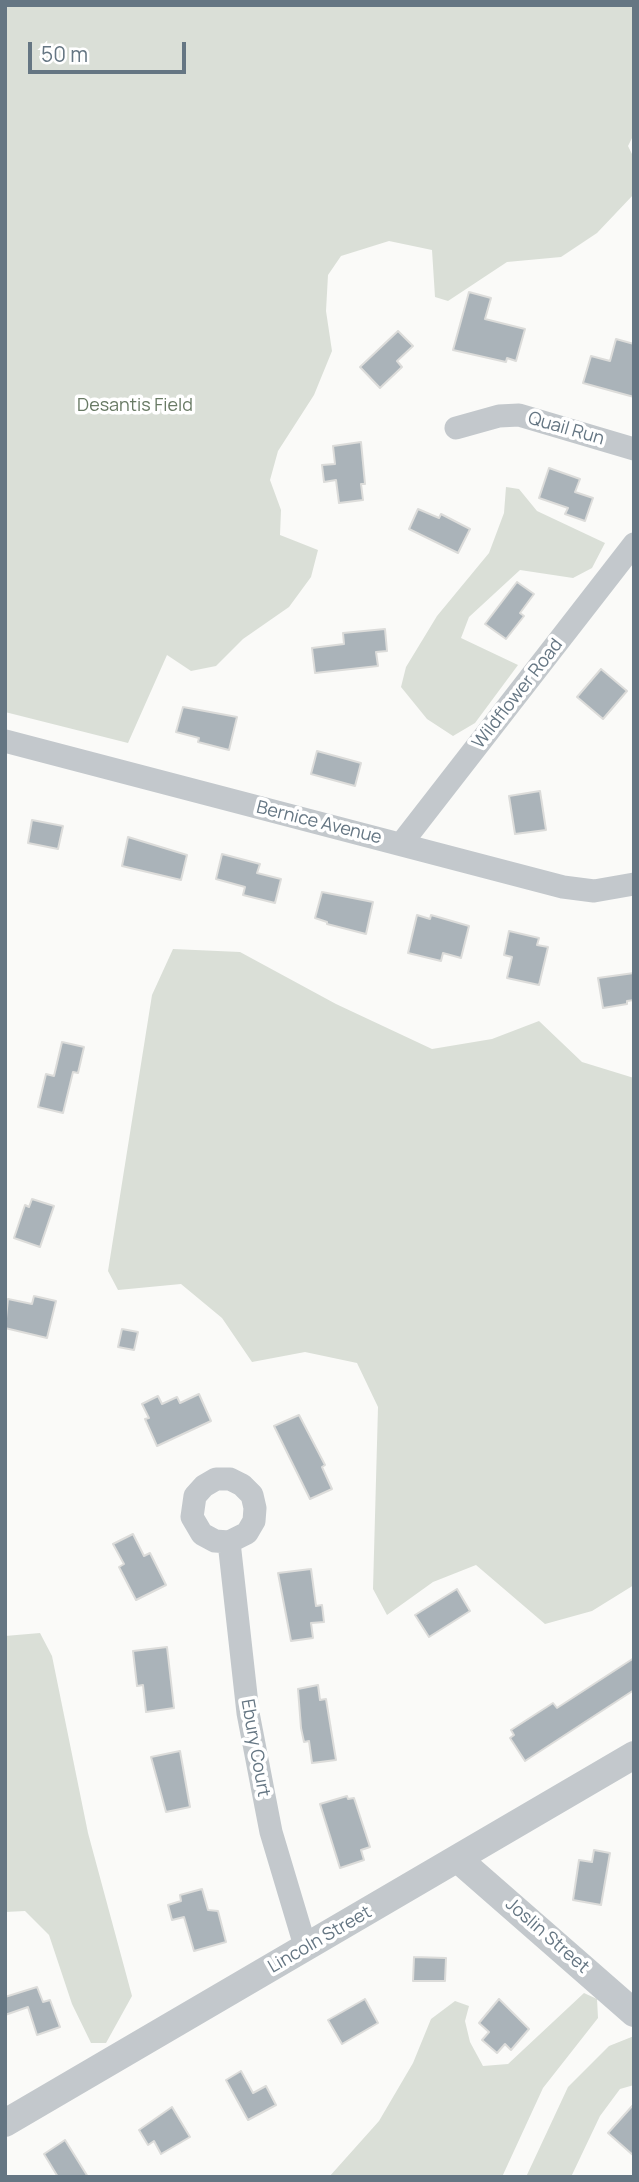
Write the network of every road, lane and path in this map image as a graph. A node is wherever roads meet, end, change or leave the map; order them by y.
1 (456, 428) dead end
2 (634, 449) edge
3 (634, 544) edge
4 (5, 741) edge
5 (401, 844) junction
6 (634, 884) edge
7 (229, 1542) dead end
8 (634, 1755) edge
9 (459, 1860) junction
10 (306, 1949) junction
11 (634, 2013) edge
12 (5, 2123) edge

1 - 2 street, Quail Run
3 - 5 street, Wildflower Road
4 - 5 street, Bernice Avenue
5 - 6 street, Bernice Avenue
7 - 10 street, Ebury Court
8 - 9 street, Lincoln Street
9 - 10 street, Lincoln Street
9 - 11 street, Joslin Street
10 - 12 street, Lincoln Street

